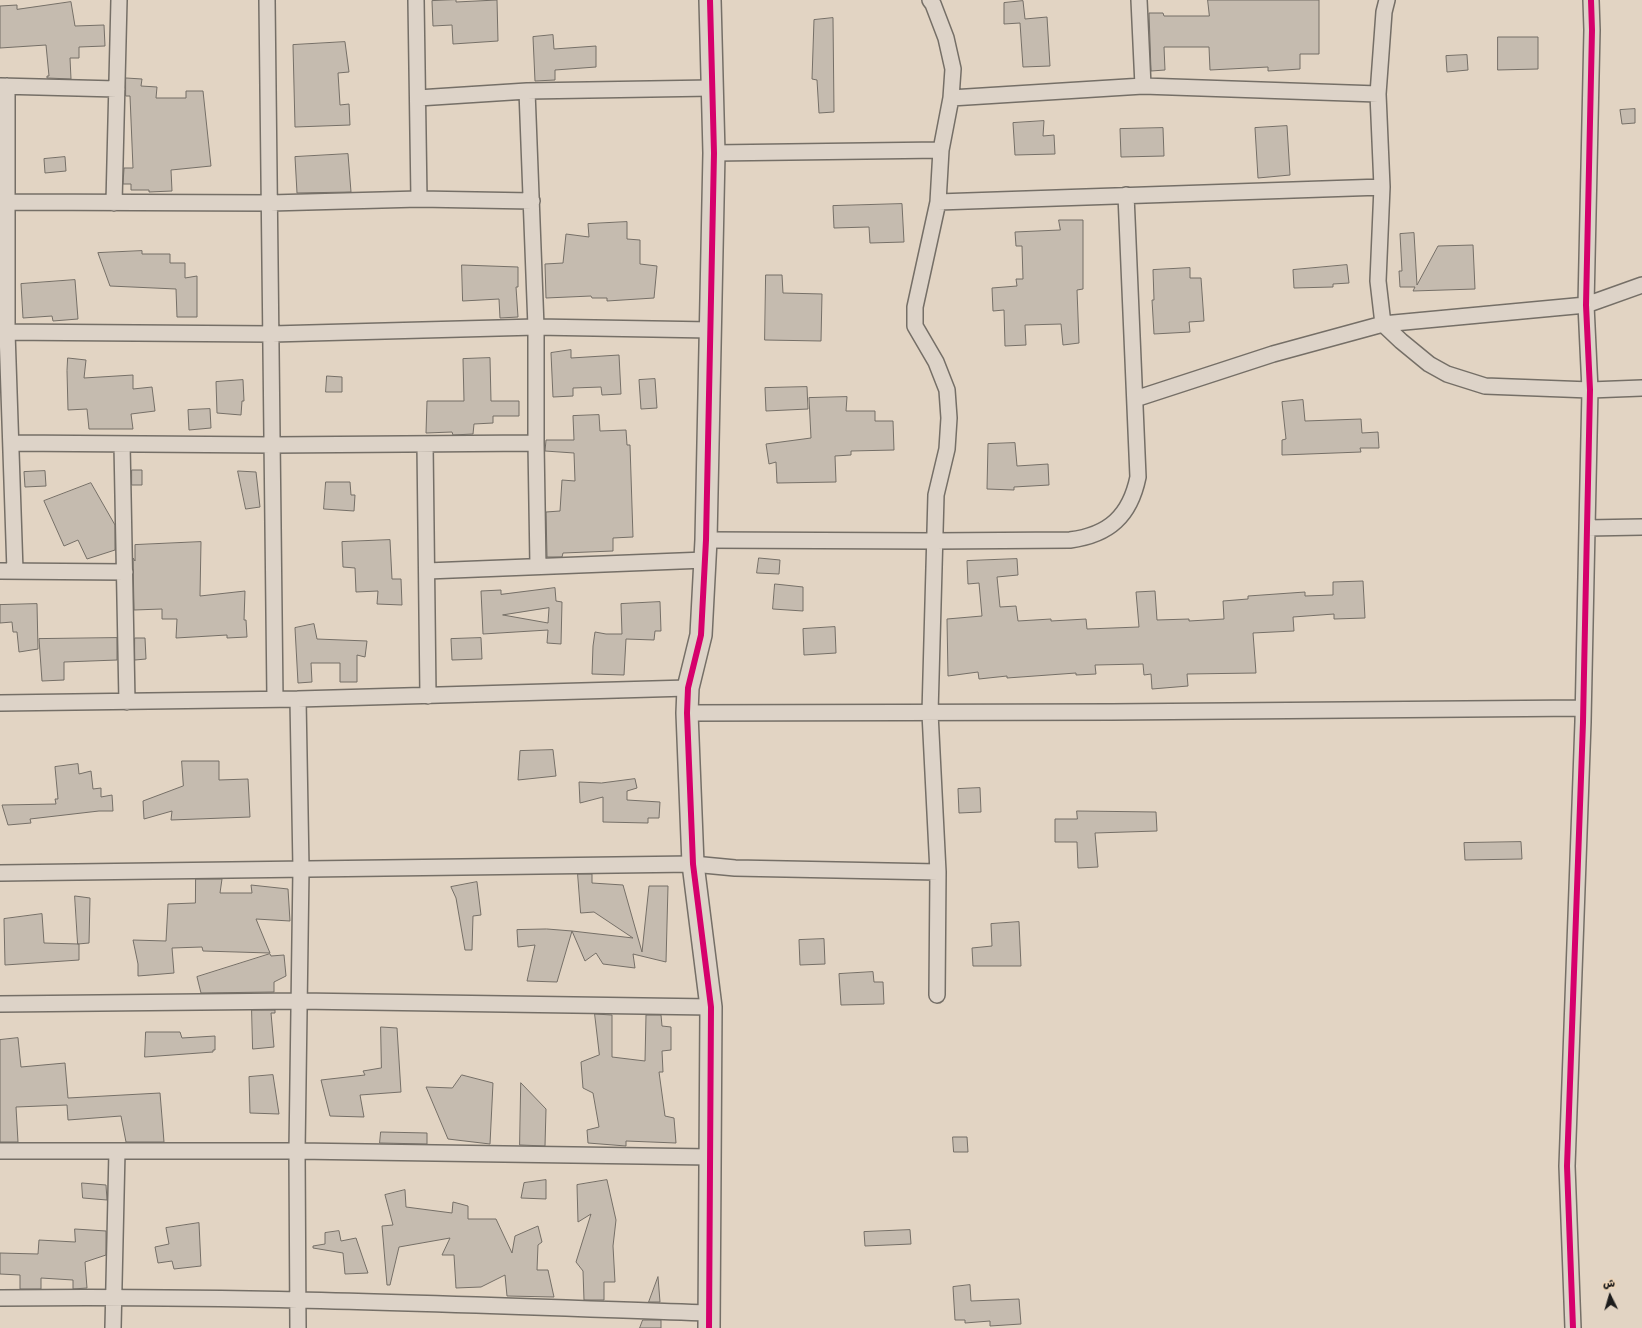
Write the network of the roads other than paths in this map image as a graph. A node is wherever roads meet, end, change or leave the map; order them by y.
1 (119, 0) edge
2 (267, 0) edge
3 (416, 0) edge
4 (710, 0) edge
5 (930, 0) edge
6 (1139, 0) edge
7 (1387, 0) edge
8 (1591, 0) edge
9 (3, 86) edge
10 (1143, 86) junction
11 (712, 88) junction
12 (117, 89) junction
13 (527, 91) junction
14 (1378, 94) junction
15 (418, 98) junction
16 (951, 98) junction
17 (941, 150) junction
18 (714, 153) junction
19 (1382, 187) junction
20 (1126, 195) junction
21 (419, 199) junction
22 (532, 201) junction
23 (7, 202) junction
24 (938, 202) junction
25 (114, 203) junction
26 (270, 203) junction
27 (1642, 285) edge
28 (1586, 305) junction
29 (1382, 324) junction
30 (536, 327) junction
31 (711, 330) junction
32 (3, 332) edge
33 (272, 334) junction
34 (1642, 388) edge
35 (1590, 390) junction
36 (1135, 399) junction
37 (10, 443) junction
38 (536, 443) junction
39 (122, 444) junction
40 (425, 444) junction
41 (273, 445) junction
42 (1642, 527) edge
43 (1587, 528) junction
44 (934, 541) junction
45 (706, 550) junction
46 (538, 566) junction
47 (7, 571) edge
48 (426, 571) junction
49 (124, 572) junction
50 (688, 688) junction
51 (428, 696) junction
52 (275, 699) junction
53 (298, 699) junction
54 (127, 702) junction
55 (0, 703) edge
56 (1583, 708) junction
57 (687, 713) junction
58 (930, 713) junction
59 (693, 864) junction
60 (300, 870) junction
61 (938, 872) junction
62 (0, 873) edge
63 (937, 995) dead end
64 (299, 1001) junction
65 (0, 1004) edge
66 (710, 1007) junction
67 (0, 1151) edge
68 (116, 1151) junction
69 (297, 1152) junction
70 (711, 1157) junction
71 (114, 1296) junction
72 (0, 1298) edge
73 (298, 1300) junction
74 (709, 1320) edge
75 (113, 1328) edge
76 (298, 1328) edge
77 (1573, 1328) edge

1 - 12 street
2 - 26 street
3 - 15 street
4 - 11 street
5 - 16 street
6 - 10 street
7 - 14 street
8 - 28 street
9 - 12 street
9 - 23 street
10 - 14 street
10 - 16 street
11 - 13 street
11 - 18 street
12 - 25 street
13 - 15 street
13 - 22 street
14 - 19 street
15 - 21 street
16 - 17 street
17 - 18 street
17 - 24 street
18 - 31 street
19 - 20 street
19 - 29 street
20 - 24 street
20 - 36 street
21 - 22 street
21 - 26 street
22 - 30 street
23 - 25 street
23 - 32 street
24 - 44 street
25 - 26 street
26 - 33 street
27 - 28 street
28 - 29 street
28 - 35 street
29 - 35 street
29 - 36 street
30 - 31 street
30 - 33 street
30 - 38 street
31 - 45 street
32 - 33 street
32 - 37 street
33 - 41 street
34 - 35 street
35 - 43 street
36 - 44 street
37 - 39 street
37 - 47 street
38 - 40 street
38 - 46 street
39 - 41 street
39 - 49 street
40 - 41 street
40 - 48 street
41 - 52 street
42 - 43 street
43 - 56 street
44 - 45 street
44 - 58 street
45 - 46 street
45 - 50 street
46 - 48 street
47 - 49 street
48 - 51 street
49 - 54 street
50 - 51 street
50 - 57 street
51 - 53 street
52 - 53 street
52 - 54 street
53 - 60 street
54 - 55 street
56 - 58 street
56 - 77 street
57 - 58 street
57 - 59 street
58 - 61 street
59 - 60 street
59 - 61 street
59 - 66 street
60 - 62 street
60 - 64 street
61 - 63 street
64 - 65 street
64 - 66 street
64 - 69 street
66 - 70 street
67 - 68 street
68 - 69 street
68 - 71 street
69 - 70 street
69 - 73 street
70 - 74 street
71 - 72 street
71 - 73 street
71 - 75 street
73 - 74 street
73 - 76 street

